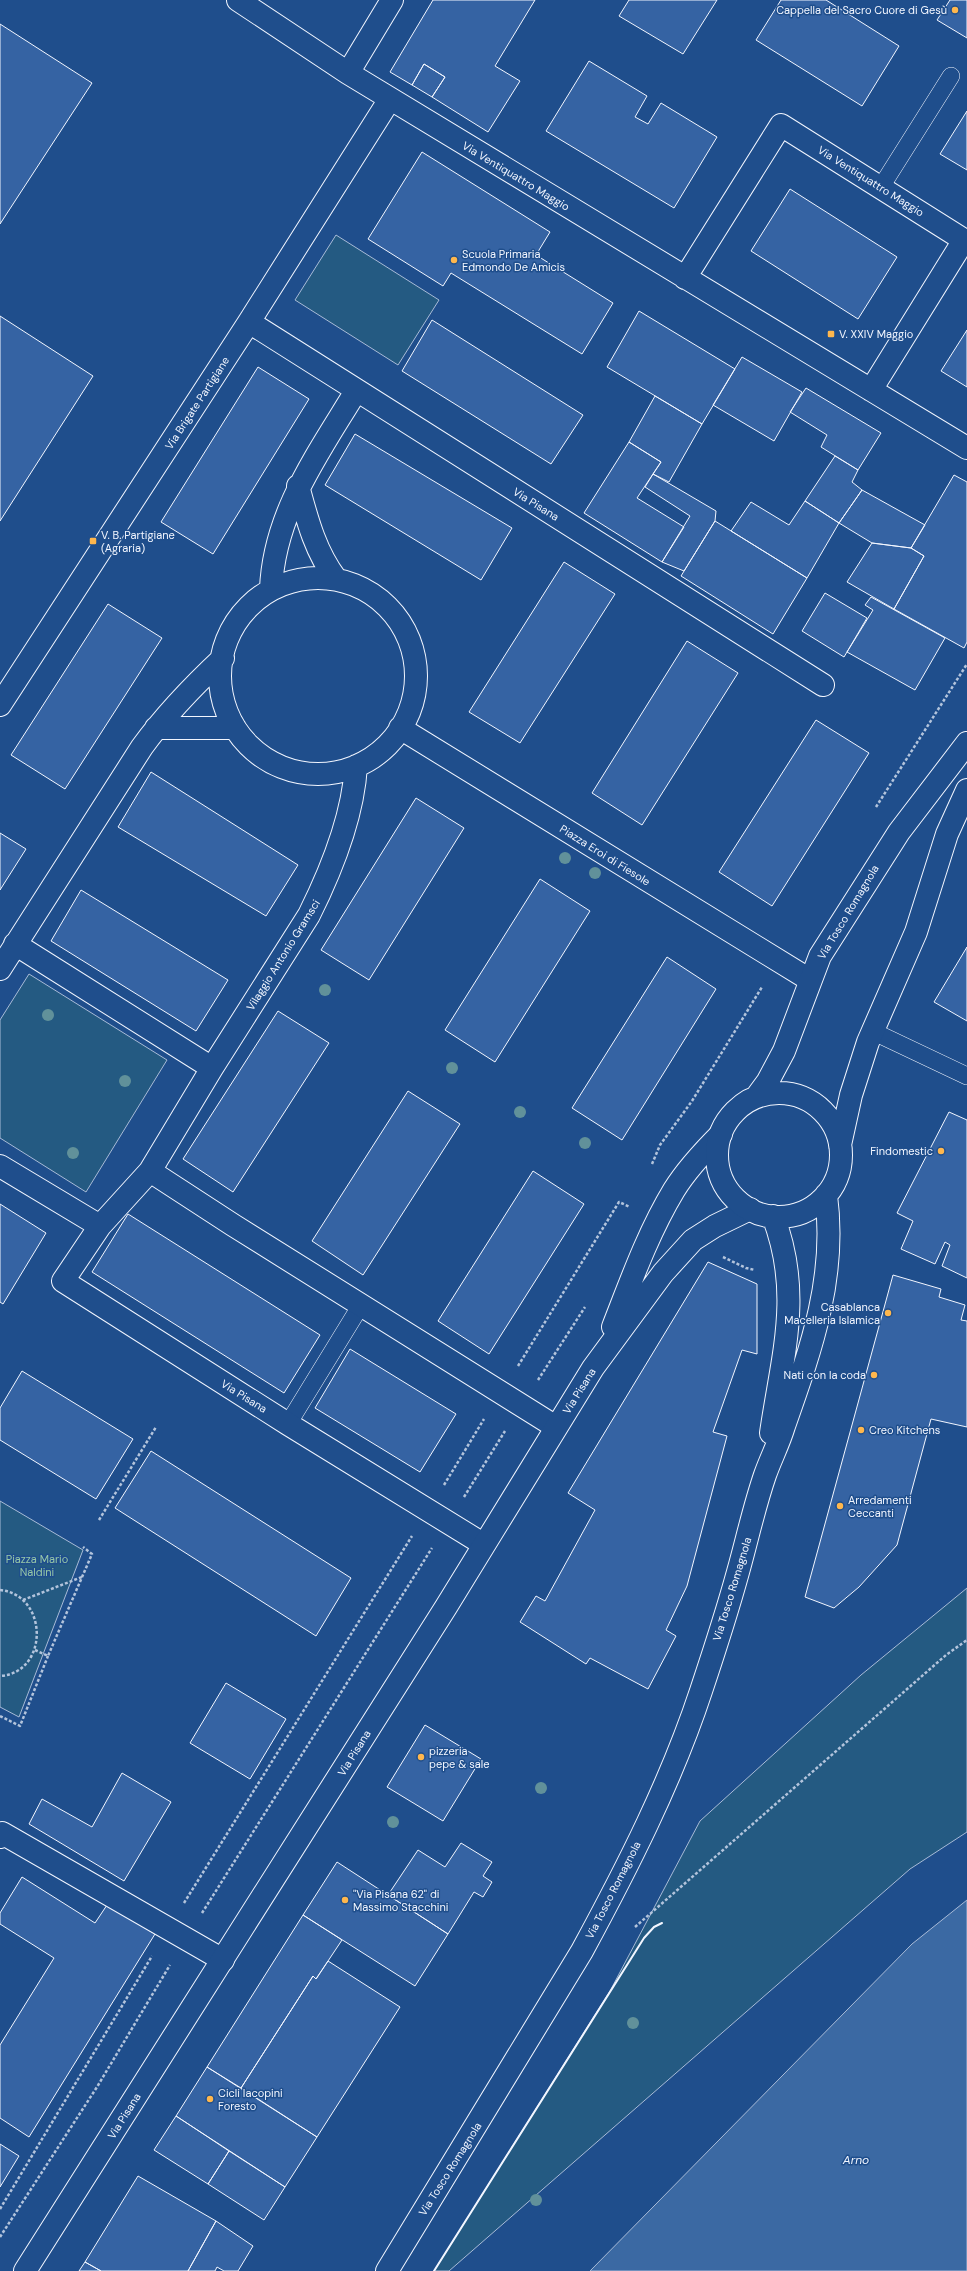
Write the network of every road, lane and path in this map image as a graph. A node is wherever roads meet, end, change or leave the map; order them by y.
1 (392, 0) edge
2 (243, 4) edge
3 (348, 73) junction
4 (951, 76) dead end
5 (390, 99) junction
6 (881, 187) junction
7 (685, 278) junction
8 (249, 322) junction
9 (871, 390) junction
10 (356, 391) junction
11 (967, 448) edge
12 (298, 486) junction
13 (336, 579) junction
14 (271, 589) junction
15 (222, 658) junction
16 (823, 685) dead end
17 (0, 705) edge
18 (156, 728) junction
19 (235, 728) junction
20 (400, 728) junction
21 (967, 743) edge
22 (356, 766) junction
23 (967, 790) edge
24 (15, 944) junction
25 (778, 961) junction
26 (0, 969) edge
27 (810, 980) junction
28 (872, 1031) junction
29 (212, 1068) junction
30 (967, 1076) edge
31 (757, 1096) junction
32 (721, 1134) junction
33 (840, 1145) junction
34 (0, 1166) edge
35 (651, 1168) dead end
36 (150, 1171) junction
37 (826, 1195) junction
38 (632, 1208) dead end
39 (750, 1209) junction
40 (773, 1216) junction
41 (100, 1226) junction
42 (716, 1254) dead end
43 (756, 1270) dead end
44 (588, 1303) dead end
45 (361, 1305) junction
46 (603, 1355) junction
47 (501, 1393) junction
48 (521, 1406) junction
49 (288, 1424) junction
50 (156, 1427) dead end
51 (556, 1427) junction
52 (765, 1474) junction
53 (428, 1510) junction
54 (99, 1520) dead end
55 (448, 1522) junction
56 (483, 1544) junction
57 (83, 1547) dead end
58 (82, 1576) junction
59 (0, 1590) edge
60 (23, 1600) junction
61 (967, 1640) edge
62 (35, 1650) junction
63 (48, 1656) junction
64 (0, 1676) edge
65 (0, 1716) edge
66 (1, 1835) edge
67 (182, 1906) dead end
68 (634, 1927) dead end
69 (186, 1938) junction
70 (153, 1954) dead end
71 (223, 1960) junction
72 (0, 2209) edge
73 (0, 2237) edge
74 (26, 2271) edge
75 (387, 2271) edge

1 - 3 street
2 - 3 street, Via Ventiquattro Maggio
3 - 5 street, Via Ventiquattro Maggio
4 - 6 lane
5 - 7 street, Via Ventiquattro Maggio
5 - 8 street, Via Brigate Partigiane
6 - 7 street, Via Ventiquattro Maggio
6 - 9 street, Via Ventiquattro Maggio
7 - 9 street, Via Ventiquattro Maggio
8 - 10 street, Via Pisana
8 - 17 street, Via Brigate Partigiane
9 - 11 street, Via Ventiquattro Maggio
10 - 12 street
10 - 16 street, Via Pisana
12 - 13 street
12 - 14 street
13 - 14 street
13 - 20 street
14 - 15 street
15 - 18 street
15 - 19 street
18 - 19 street
18 - 24 street
19 - 22 street
20 - 22 street
20 - 25 street, Piazza Eroi di Fiesole
21 - 27 street, Via Tosco Romagnola
22 - 29 street, Vilaggio Antonio Gramsci
23 - 28 street
24 - 26 street
24 - 29 street
25 - 27 street, Piazza Eroi di Fiesole
25 - 35 path
27 - 31 street, Via Tosco Romagnola
28 - 30 lane
28 - 33 street
29 - 36 street, Vilaggio Antonio Gramsci
31 - 32 street
31 - 33 street
32 - 39 street
32 - 46 street
33 - 37 street
34 - 41 street
36 - 41 street, Vilaggio Antonio Gramsci
36 - 45 street
37 - 40 street
37 - 52 street, Via Tosco Romagnola
38 - 47 path
39 - 40 street
39 - 46 street
40 - 52 street, Via Tosco Romagnola
41 - 49 street, Via Pisana
42 - 43 path
44 - 48 path
45 - 47 street
45 - 49 lane
46 - 51 street, Via Pisana
47 - 48 street
47 - 53 path
48 - 51 street
48 - 55 path
49 - 53 street, Via Pisana
50 - 54 path
51 - 56 street, Via Pisana
52 - 75 street, Via Tosco Romagnola
53 - 55 street, Via Pisana
53 - 67 path
55 - 56 street, Via Pisana
55 - 69 path
56 - 71 street, Via Pisana
57 - 58 path
58 - 60 path
58 - 63 path
59 - 60 path
60 - 62 path
61 - 68 path
62 - 63 path
62 - 64 path
63 - 65 path
66 - 69 street
69 - 71 street
69 - 73 path
70 - 72 path
71 - 74 street, Via Pisana

